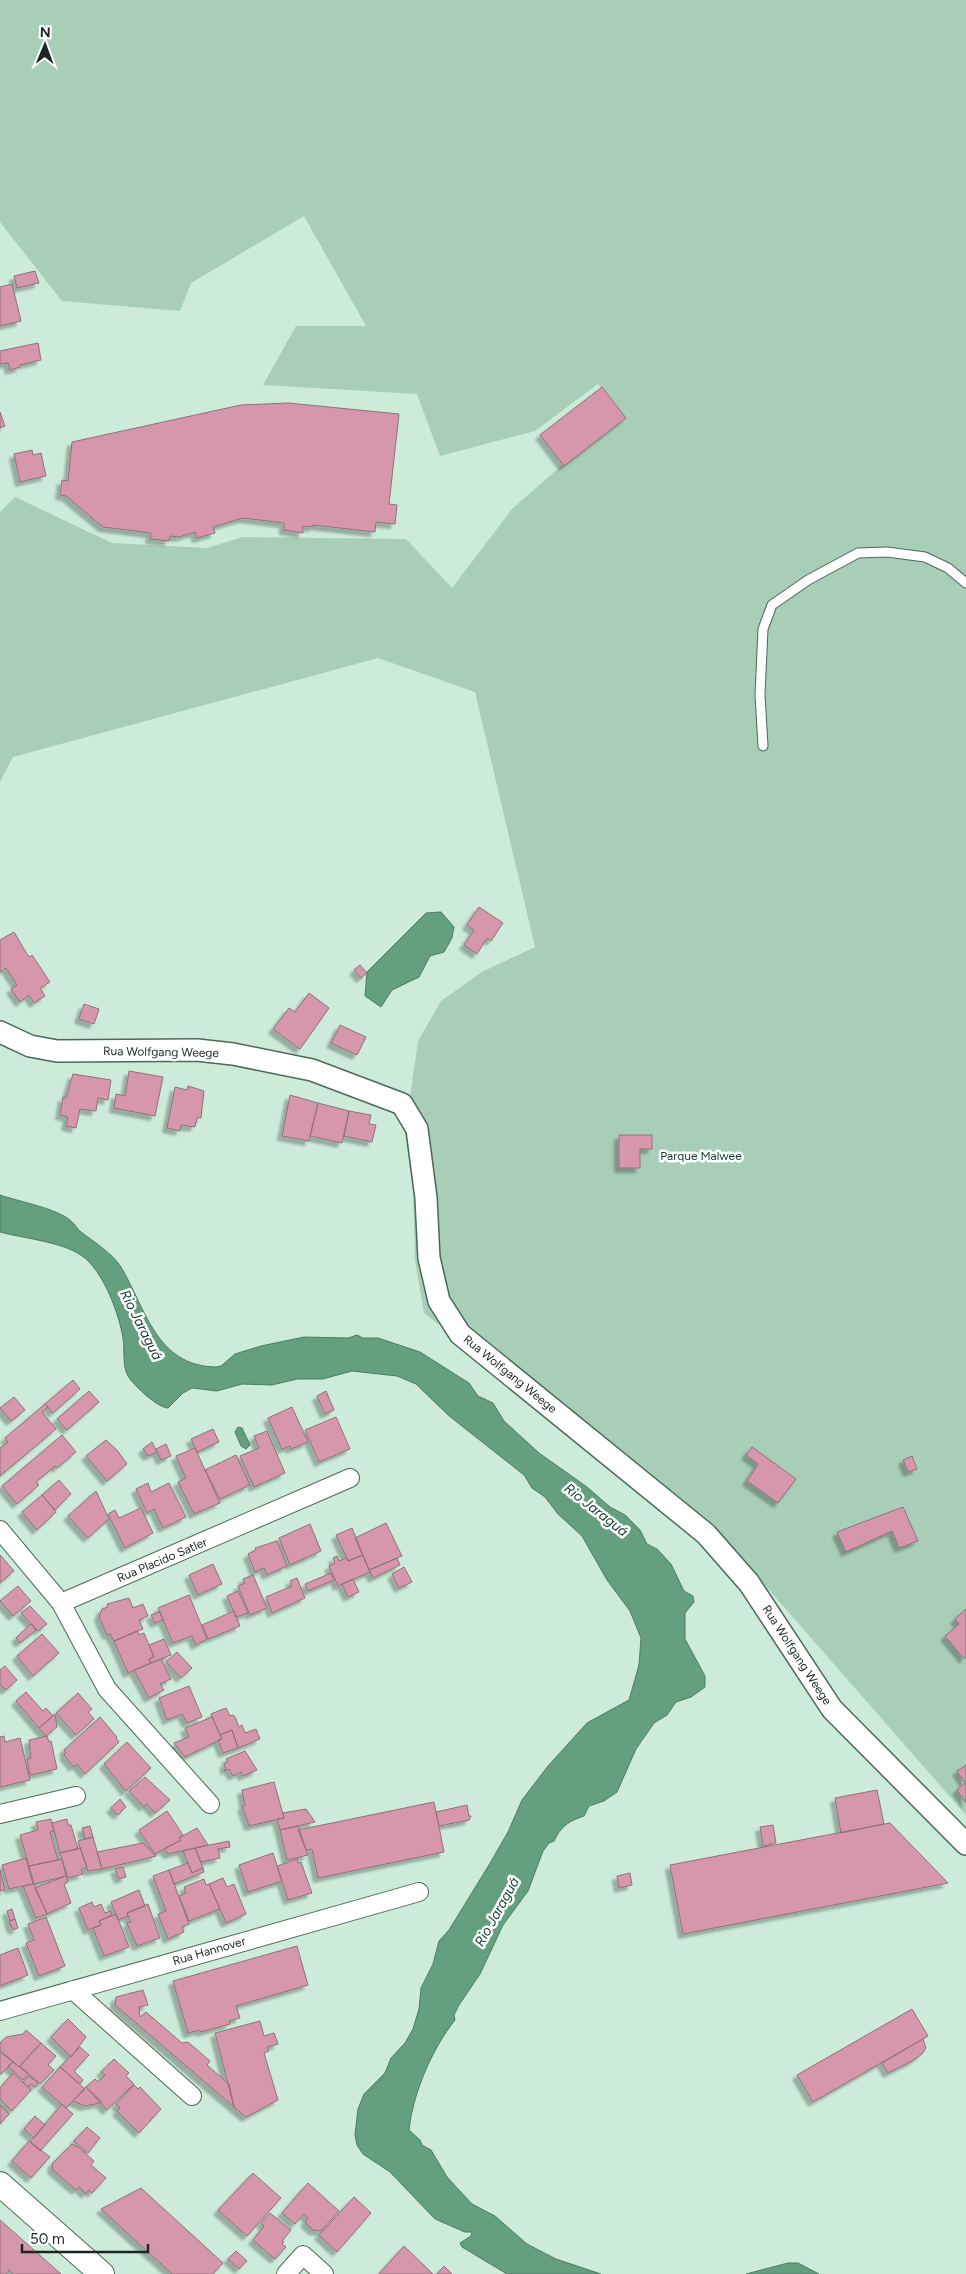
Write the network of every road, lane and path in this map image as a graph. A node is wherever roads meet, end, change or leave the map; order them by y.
1 (966, 583) edge
2 (763, 746) dead end
3 (0, 1032) edge
4 (350, 1478) dead end
5 (0, 1530) edge
6 (61, 1603) junction
7 (76, 1796) dead end
8 (210, 1804) dead end
9 (0, 1814) edge
10 (966, 1844) edge
11 (419, 1892) dead end
12 (73, 1990) junction
13 (0, 2011) edge
14 (192, 2096) dead end
15 (3, 2191) edge
16 (102, 2274) edge
17 (286, 2274) edge
18 (324, 2274) edge

1 - 2 lane
3 - 10 street, Rua Wolfgang Weege
4 - 6 street, Rua Placido Satler
5 - 6 street
6 - 8 street
7 - 9 street
11 - 12 street, Rua Hannover
12 - 13 street, Rua Hannover
12 - 14 street
15 - 16 main road
17 - 18 street

